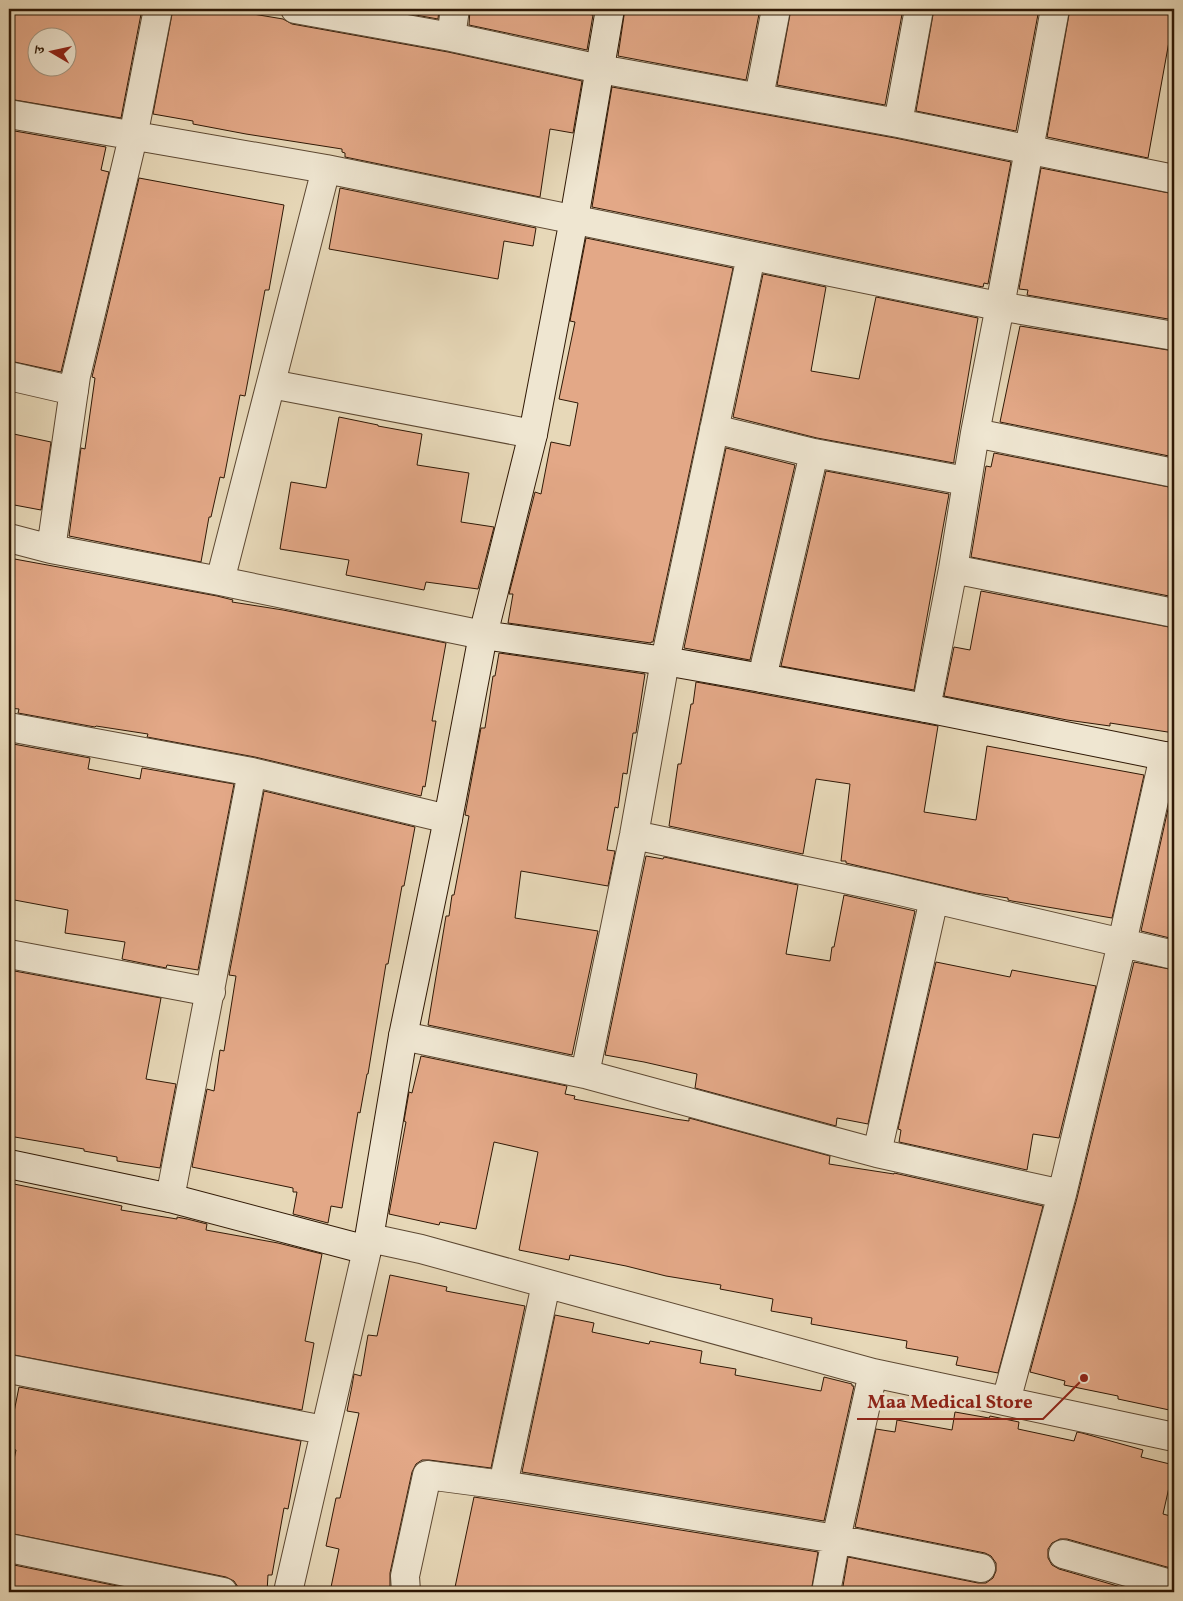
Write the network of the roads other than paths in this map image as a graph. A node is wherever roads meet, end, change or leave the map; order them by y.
1 (158, 9) edge
2 (455, 9) edge
3 (610, 9) edge
4 (776, 9) edge
5 (919, 9) edge
6 (1055, 9) edge
7 (305, 10) edge
8 (451, 37) junction
9 (600, 69) junction
10 (759, 97) junction
11 (9, 114) edge
12 (898, 123) junction
13 (133, 137) junction
14 (1028, 150) junction
15 (326, 169) junction
16 (1174, 179) edge
17 (574, 219) junction
18 (751, 256) junction
19 (1000, 306) junction
20 (1174, 336) edge
21 (9, 376) edge
22 (271, 384) junction
23 (74, 391) junction
24 (714, 429) junction
25 (975, 433) junction
26 (533, 434) junction
27 (814, 453) junction
28 (1174, 473) edge
29 (966, 481) junction
30 (9, 538) edge
31 (51, 549) junction
32 (953, 569) junction
33 (220, 580) junction
34 (1174, 613) edge
35 (482, 635) junction
36 (666, 661) junction
37 (762, 678) junction
38 (926, 708) junction
39 (9, 727) edge
40 (1169, 757) edge
41 (252, 772) junction
42 (448, 820) junction
43 (634, 836) junction
44 (934, 899) junction
45 (1122, 943) junction
46 (9, 954) edge
47 (1174, 955) edge
48 (211, 992) junction
49 (403, 1036) junction
50 (585, 1074) junction
51 (877, 1153) junction
52 (9, 1164) edge
53 (1062, 1194) junction
54 (170, 1198) junction
55 (368, 1244) junction
56 (546, 1284) junction
57 (9, 1369) edge
58 (873, 1373) junction
59 (1006, 1401) junction
60 (324, 1430) junction
61 (1174, 1437) edge
62 (503, 1485) junction
63 (836, 1539) junction
64 (9, 1548) edge
65 (1063, 1554) dead end
66 (981, 1568) dead end
67 (1174, 1585) edge
68 (223, 1592) edge
69 (288, 1592) edge
70 (406, 1592) edge
71 (826, 1592) edge

1 - 13 street
2 - 8 street
3 - 9 street
4 - 10 street
5 - 12 street
6 - 14 street
7 - 8 street
8 - 9 street
9 - 10 street
9 - 17 street
10 - 12 street
11 - 13 street
12 - 14 street
13 - 15 street
13 - 23 street
14 - 16 street
14 - 19 street
15 - 17 street
15 - 22 street
17 - 18 street
17 - 26 street
18 - 19 street
18 - 24 street
19 - 20 street
19 - 25 street
21 - 23 street
22 - 26 street
22 - 33 street
23 - 31 street
24 - 27 street
24 - 36 street
25 - 28 street
25 - 29 street
26 - 35 street
27 - 29 street
27 - 37 street
29 - 32 street
30 - 31 street
31 - 33 street
32 - 34 street
32 - 38 street
33 - 35 street
35 - 36 street
35 - 42 street
36 - 37 street
36 - 43 street
37 - 38 street
38 - 40 street
39 - 41 street
40 - 45 street
41 - 42 street
41 - 48 street
42 - 49 street
43 - 44 street
43 - 50 street
44 - 45 street
44 - 51 street
45 - 47 street
45 - 53 street
46 - 48 street
48 - 54 street
49 - 50 street
49 - 55 street
50 - 51 street
51 - 53 street
52 - 54 street
53 - 59 street
54 - 55 street
55 - 56 street
55 - 60 street
56 - 58 street
56 - 62 street
57 - 60 street
58 - 59 street
58 - 63 street
59 - 61 street
60 - 69 street
62 - 63 street
62 - 70 street
63 - 66 street
63 - 71 street
64 - 68 street
65 - 67 street

